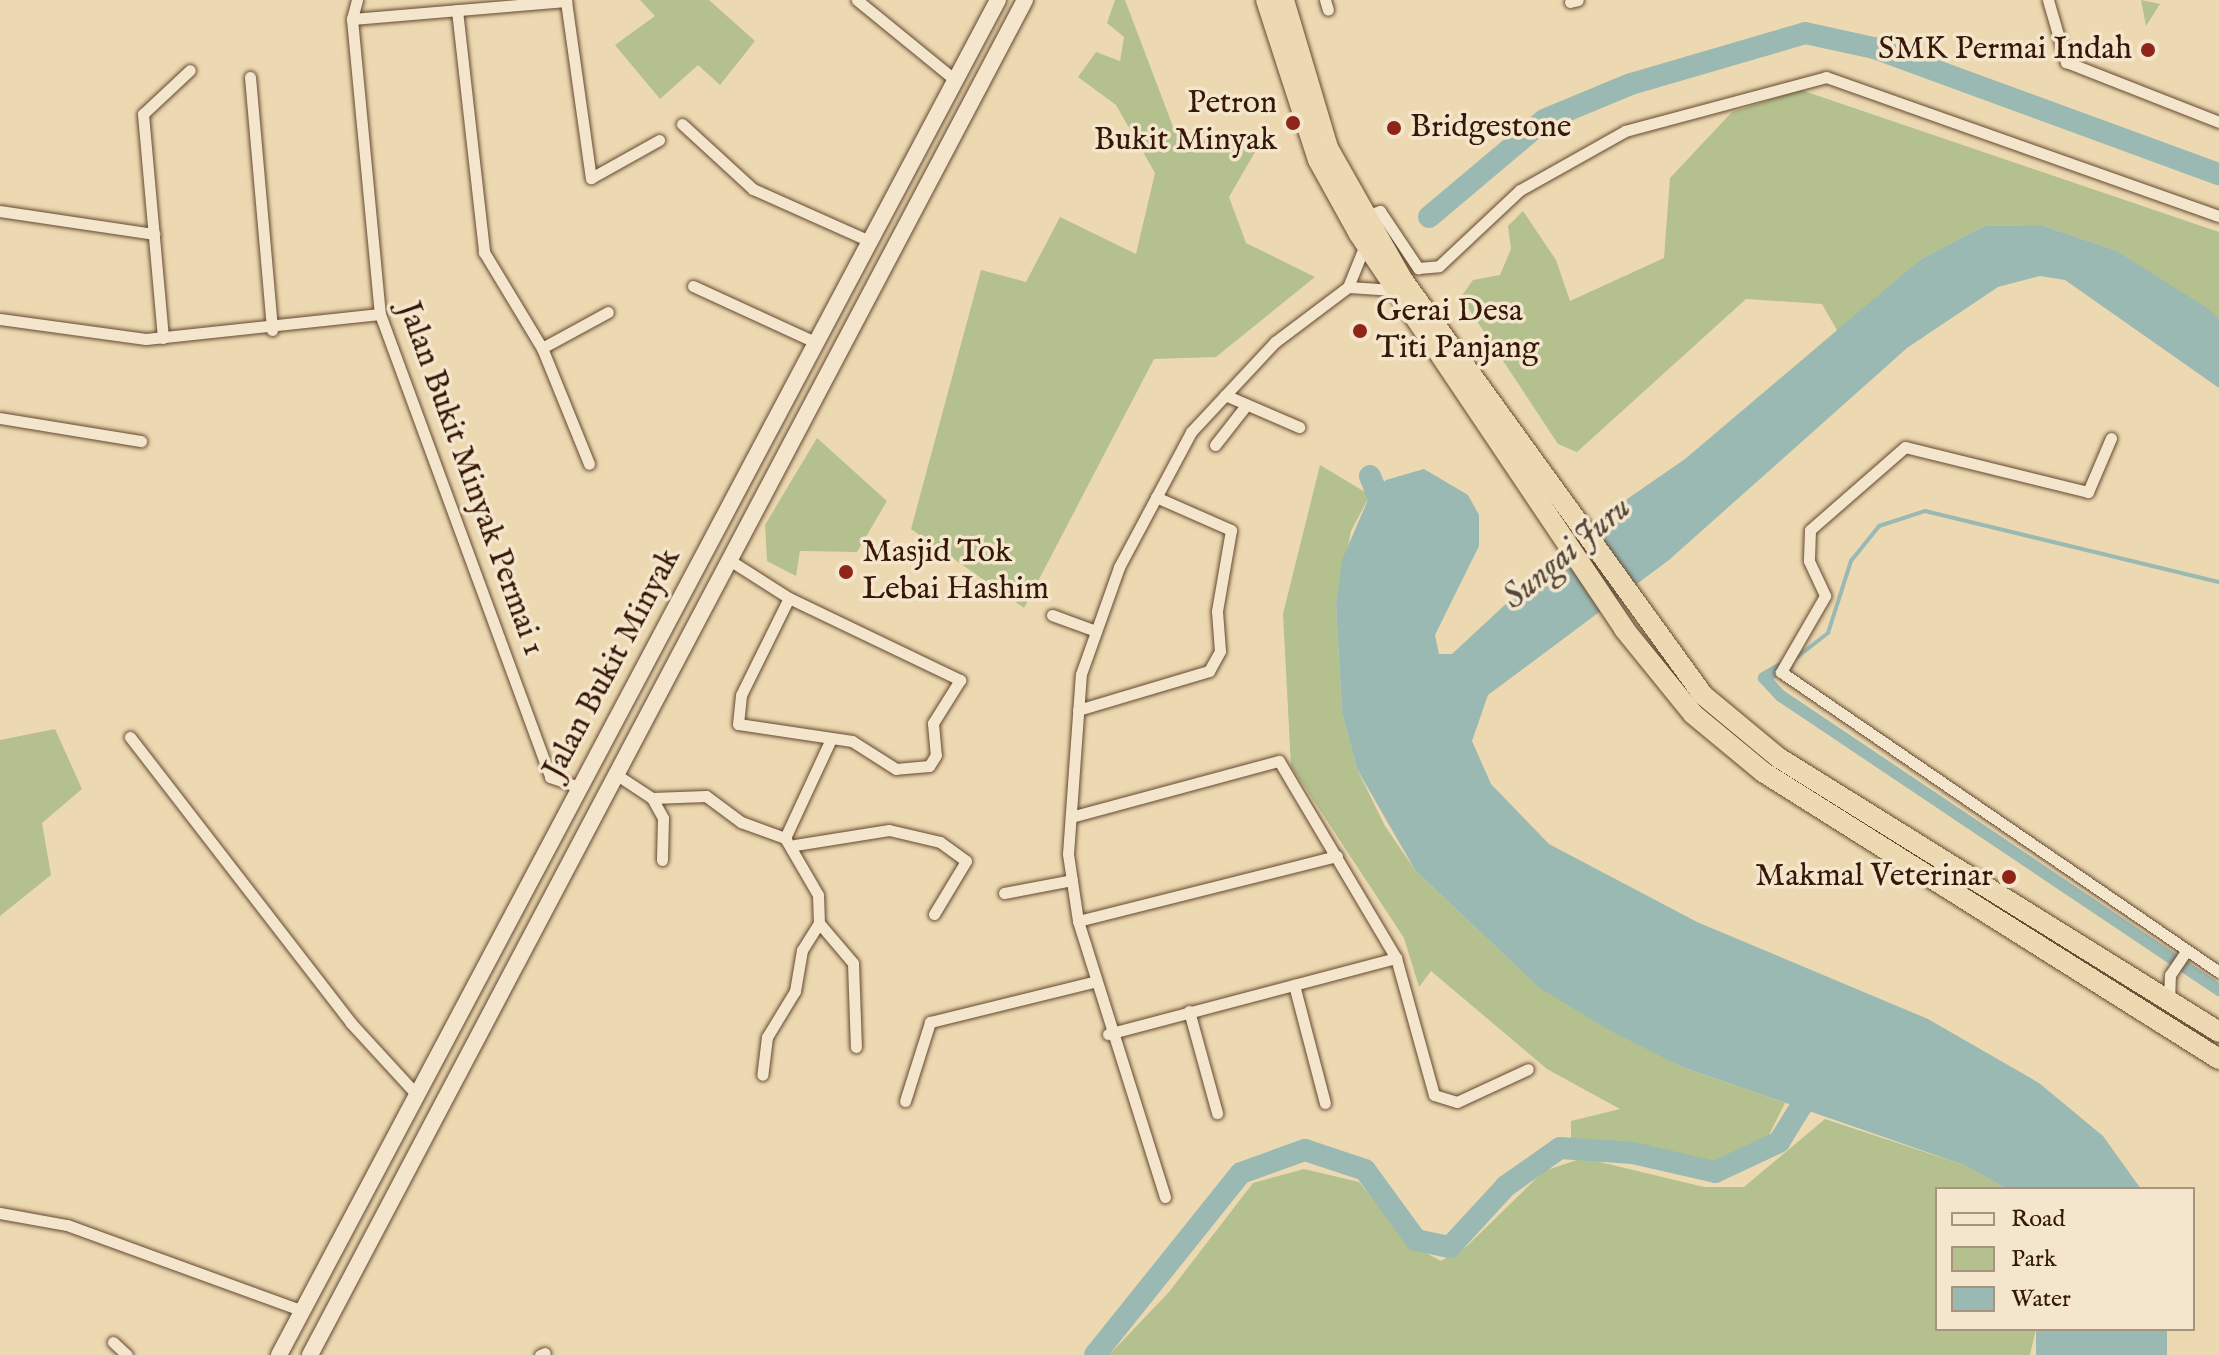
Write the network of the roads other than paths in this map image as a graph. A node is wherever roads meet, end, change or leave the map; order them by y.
1 (357, 0) edge
2 (857, 0) edge
3 (998, 0) edge
4 (1025, 0) edge
5 (1266, 0) edge
6 (1284, 0) edge
7 (2048, 0) edge
8 (566, 1) edge
9 (457, 10) junction
10 (352, 19) junction
11 (190, 70) dead end
12 (250, 77) dead end
13 (955, 80) junction
14 (2219, 122) edge
15 (682, 124) dead end
16 (659, 140) dead end
17 (0, 211) edge
18 (1366, 216) junction
19 (2219, 216) edge
20 (154, 234) junction
21 (869, 241) junction
22 (1366, 245) junction
23 (693, 286) dead end
24 (1348, 287) junction
25 (1394, 290) junction
26 (608, 312) dead end
27 (380, 314) junction
28 (832, 315) junction
29 (0, 319) edge
30 (856, 323) junction
31 (272, 330) junction
32 (163, 338) junction
33 (817, 343) junction
34 (542, 348) junction
35 (840, 354) junction
36 (1225, 395) junction
37 (1244, 408) junction
38 (0, 418) edge
39 (1299, 427) dead end
40 (2111, 438) dead end
41 (141, 441) dead end
42 (1215, 445) dead end
43 (589, 464) dead end
44 (1156, 497) junction
45 (731, 561) junction
46 (789, 598) junction
47 (1052, 615) dead end
48 (1096, 631) junction
49 (1078, 710) junction
50 (130, 737) dead end
51 (831, 739) junction
52 (617, 775) junction
53 (579, 787) junction
54 (652, 798) junction
55 (1071, 817) junction
56 (790, 841) junction
57 (1337, 856) junction
58 (662, 860) dead end
59 (1072, 880) junction
60 (1004, 893) dead end
61 (934, 914) dead end
62 (1078, 921) junction
63 (819, 923) junction
64 (1396, 958) junction
65 (2177, 963) junction
66 (2219, 972) edge
67 (1093, 982) junction
68 (2140, 984) junction
69 (1294, 985) junction
70 (2169, 1002) junction
71 (1189, 1011) junction
72 (2219, 1032) edge
73 (1108, 1034) junction
74 (856, 1047) dead end
75 (2219, 1059) edge
76 (1528, 1069) dead end
77 (762, 1075) dead end
78 (417, 1095) junction
79 (905, 1101) dead end
80 (1325, 1103) dead end
81 (1217, 1113) dead end
82 (1165, 1197) dead end
83 (0, 1213) edge
84 (300, 1310) junction
85 (113, 1342) dead end
86 (127, 1355) edge
87 (279, 1355) edge
88 (310, 1355) edge

1 - 10 street
2 - 13 street
3 - 13 main road, Jalan Bukit Minyak
4 - 30 main road, Jalan Bukit Minyak
5 - 22 highway
6 - 18 highway
7 - 14 street
8 - 9 street
8 - 16 street
9 - 10 street
9 - 34 street
10 - 27 street, Jalan Bukit Minyak Permai 1
11 - 20 street
12 - 31 street
13 - 21 main road, Jalan Bukit Minyak
15 - 21 street
17 - 20 street
18 - 19 street
18 - 68 highway
20 - 32 street
21 - 28 main road, Jalan Bukit Minyak
22 - 24 street
22 - 25 highway
23 - 33 street
24 - 25 street
24 - 36 street
25 - 75 highway
26 - 34 street
27 - 31 street
27 - 53 street, Jalan Bukit Minyak Permai 1
28 - 30 main road
28 - 33 main road, Jalan Bukit Minyak
29 - 32 street
30 - 35 main road, Jalan Bukit Minyak
31 - 32 street
33 - 35 main road
33 - 53 main road, Jalan Bukit Minyak
34 - 43 street
35 - 45 main road, Jalan Bukit Minyak
36 - 37 street
36 - 44 street
37 - 39 street
37 - 42 street
38 - 41 street
40 - 65 street
44 - 48 street
44 - 49 street
45 - 46 street
45 - 52 main road, Jalan Bukit Minyak
46 - 51 street
46 - 51 street
47 - 48 street
48 - 49 street
49 - 55 street
50 - 78 street
51 - 56 street
52 - 54 street
52 - 88 main road, Jalan Bukit Minyak
53 - 78 main road, Jalan Bukit Minyak
54 - 56 street
54 - 58 street
55 - 57 street
55 - 59 street
56 - 61 street
56 - 63 street
57 - 62 street
57 - 64 street
59 - 60 street
59 - 62 street
62 - 67 street
63 - 74 street
63 - 77 street
64 - 69 street
64 - 76 street
65 - 66 street
65 - 68 street
65 - 70 street
67 - 73 street
67 - 79 street
68 - 70 highway
69 - 71 street
69 - 80 street
70 - 72 highway
71 - 73 street
71 - 81 street
73 - 82 street
78 - 84 main road, Jalan Bukit Minyak
83 - 84 street
84 - 87 main road, Jalan Bukit Minyak
85 - 86 street

